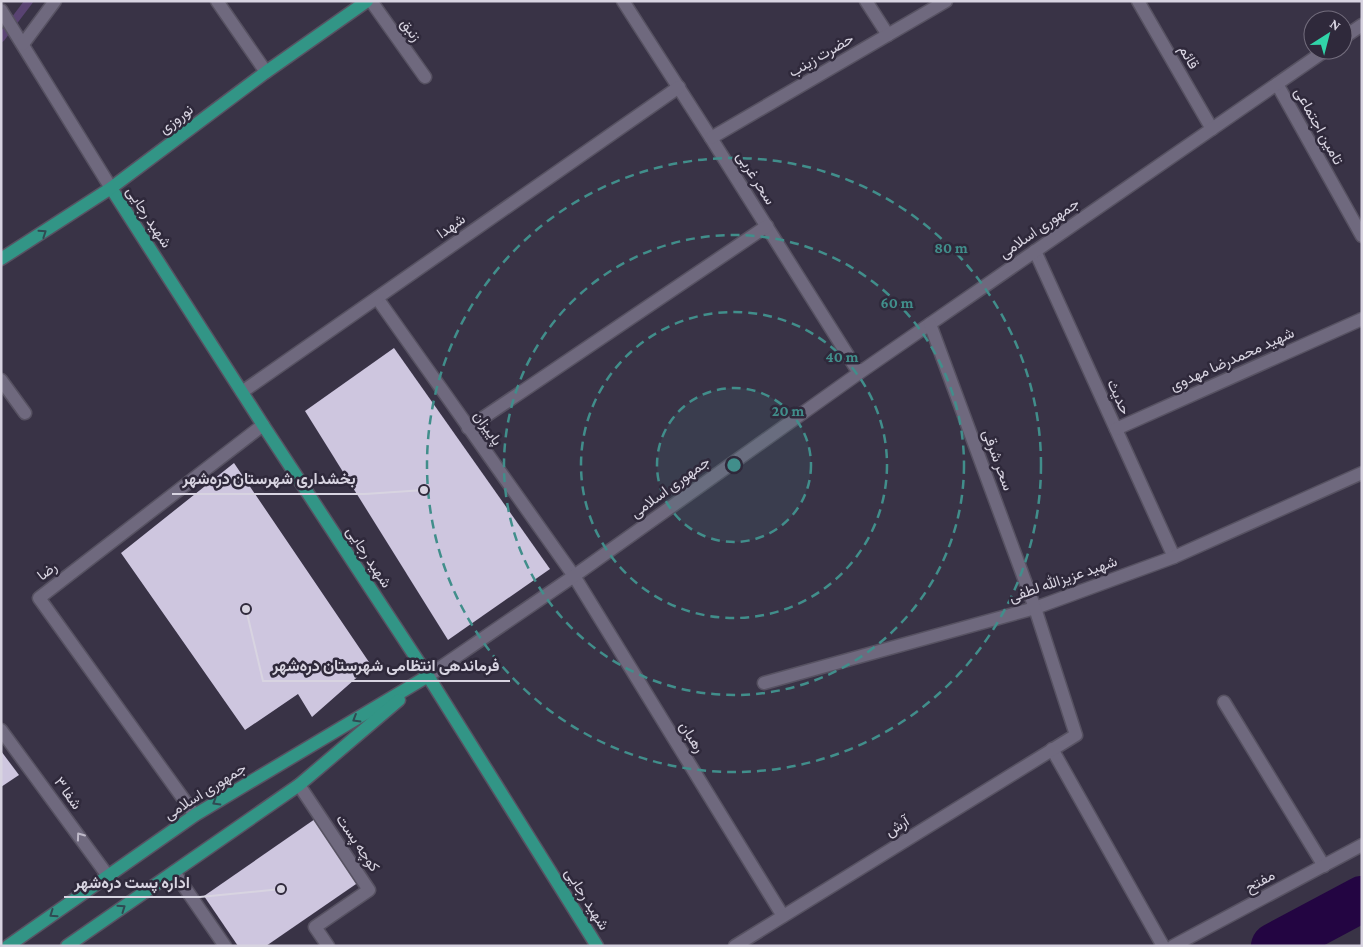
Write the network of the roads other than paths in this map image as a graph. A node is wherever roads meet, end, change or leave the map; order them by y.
1 (56, 1) edge
2 (218, 1) edge
3 (367, 1) edge
4 (372, 1) edge
5 (623, 1) edge
6 (866, 1) edge
7 (946, 1) edge
8 (1138, 1) edge
9 (1, 10) edge
10 (888, 35) junction
11 (23, 44) junction
12 (1312, 60) edge
13 (266, 72) junction
14 (425, 77) dead end
15 (1277, 84) junction
16 (679, 87) junction
17 (1212, 129) junction
18 (711, 138) junction
19 (111, 188) junction
20 (767, 226) junction
21 (1362, 236) edge
22 (1035, 251) junction
23 (1, 259) edge
24 (377, 298) junction
25 (1362, 320) edge
26 (930, 324) junction
27 (859, 372) junction
28 (1, 380) edge
29 (242, 392) junction
30 (25, 413) dead end
31 (263, 425) junction
32 (468, 428) junction
33 (1116, 429) junction
34 (1362, 474) edge
35 (1174, 557) junction
36 (574, 576) junction
37 (1035, 608) junction
38 (428, 676) junction
39 (764, 683) dead end
40 (1224, 702) dead end
41 (1, 730) edge
42 (1076, 735) joint
43 (1052, 749) junction
44 (299, 785) junction
45 (195, 815) junction
46 (1362, 845) edge
47 (1324, 866) junction
48 (174, 872) junction
49 (108, 876) junction
50 (783, 916) junction
51 (8, 946) edge
52 (67, 946) edge
53 (225, 946) edge
54 (328, 946) edge
55 (597, 946) edge
56 (735, 946) edge
57 (1163, 946) edge
58 (1173, 946) edge

1 - 11 street
2 - 13 street
3 - 13 main road, نوروزی
4 - 14 street, زنبق
5 - 16 street, سحر غربی
6 - 10 street
7 - 10 street, حضرت زینب
8 - 17 street, قائم
9 - 11 street
10 - 18 street, حضرت زینب
11 - 19 street
12 - 15 street, جمهوری اسلامی
13 - 19 main road, نوروزی
15 - 17 street, جمهوری اسلامی
15 - 21 street, تامین اجتماعی
16 - 18 street, سحر غربی
16 - 24 street, شهدا
17 - 22 street, جمهوری اسلامی
18 - 20 street, سحر غربی
23 -> 19 main road, نوروزی
19 - 29 main road, شهید رجایی
20 - 27 street, سحر غربی
20 - 32 street
22 - 26 street, جمهوری اسلامی
22 - 33 street, حدیث
24 - 29 street, شهدا
24 - 32 street, پاییزان
25 - 33 street, شهید محمدرضا مهدوی
26 - 27 street, جمهوری اسلامی
26 - 37 street, سحر شرقی
27 - 36 street, جمهوری اسلامی
28 - 30 street
29 - 31 main road, شهید رجایی
31 - 38 main road, شهید رجایی
31 - 45 street, رضا
32 - 36 street, پاییزان
33 - 35 street, حدیث
34 - 35 street, شهید عزیزالله لطفی
35 - 37 street, شهید عزیزالله لطفی
36 - 38 street, جمهوری اسلامی
36 - 50 street, رهبان
37 - 39 street, شهید عزیزالله لطفی
37 - 42 street, سحر شرقی
38 - 44 main road, جمهوری اسلامی
38 -> 45 main road, جمهوری اسلامی
38 - 55 main road, شهید رجایی
40 - 47 street
49 -> 41 street, شفا ۳
42 - 43 street, آرش
43 - 50 street, آرش
43 - 57 street
44 - 48 main road, جمهوری اسلامی
44 - 54 street, کوچه پست
45 - 49 main road, جمهوری اسلامی
46 - 47 street, مفتح
47 - 58 street, مفتح
52 -> 48 main road, جمهوری اسلامی
48 - 53 street
49 -> 51 main road, جمهوری اسلامی
50 - 56 street, آرش

